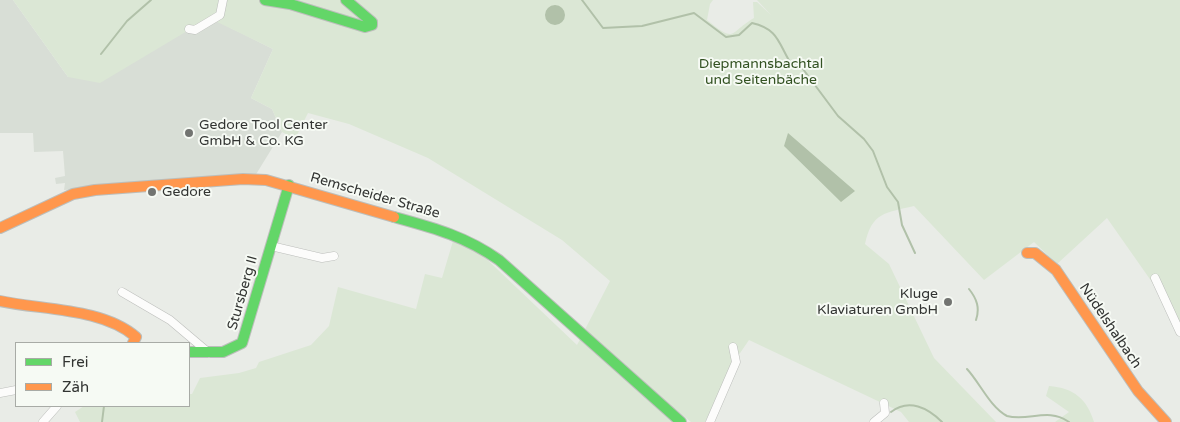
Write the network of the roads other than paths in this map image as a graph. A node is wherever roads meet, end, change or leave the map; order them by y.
1 (223, 0) edge
2 (265, 0) edge
3 (346, 0) edge
4 (189, 29) dead end
5 (289, 185) junction
6 (0, 228) edge
7 (271, 246) junction
8 (1027, 253) dead end
9 (334, 256) dead end
10 (1155, 278) dead end
11 (122, 292) dead end
12 (0, 302) edge
13 (1180, 332) edge
14 (137, 342) edge
15 (732, 347) dead end
16 (190, 352) edge
17 (209, 353) junction
18 (15, 390) edge
19 (0, 394) edge
20 (884, 403) dead end
21 (56, 407) edge
22 (43, 422) edge
23 (681, 422) edge
24 (710, 422) edge
25 (874, 422) edge
26 (1166, 422) edge

1 - 4 street
2 - 3 main road
5 - 6 main road, Remscheider Straße
5 - 7 main road, Stursberg II
5 - 23 main road, Remscheider Straße
7 - 9 street, Stursberg II
7 - 17 main road, Stursberg II
8 - 26 main road, Nüdelshalbach
10 - 13 street
11 - 17 street
12 - 14 main road
15 - 24 street
16 - 17 main road, Stursberg II
18 - 19 street
20 - 25 street
21 - 22 street

